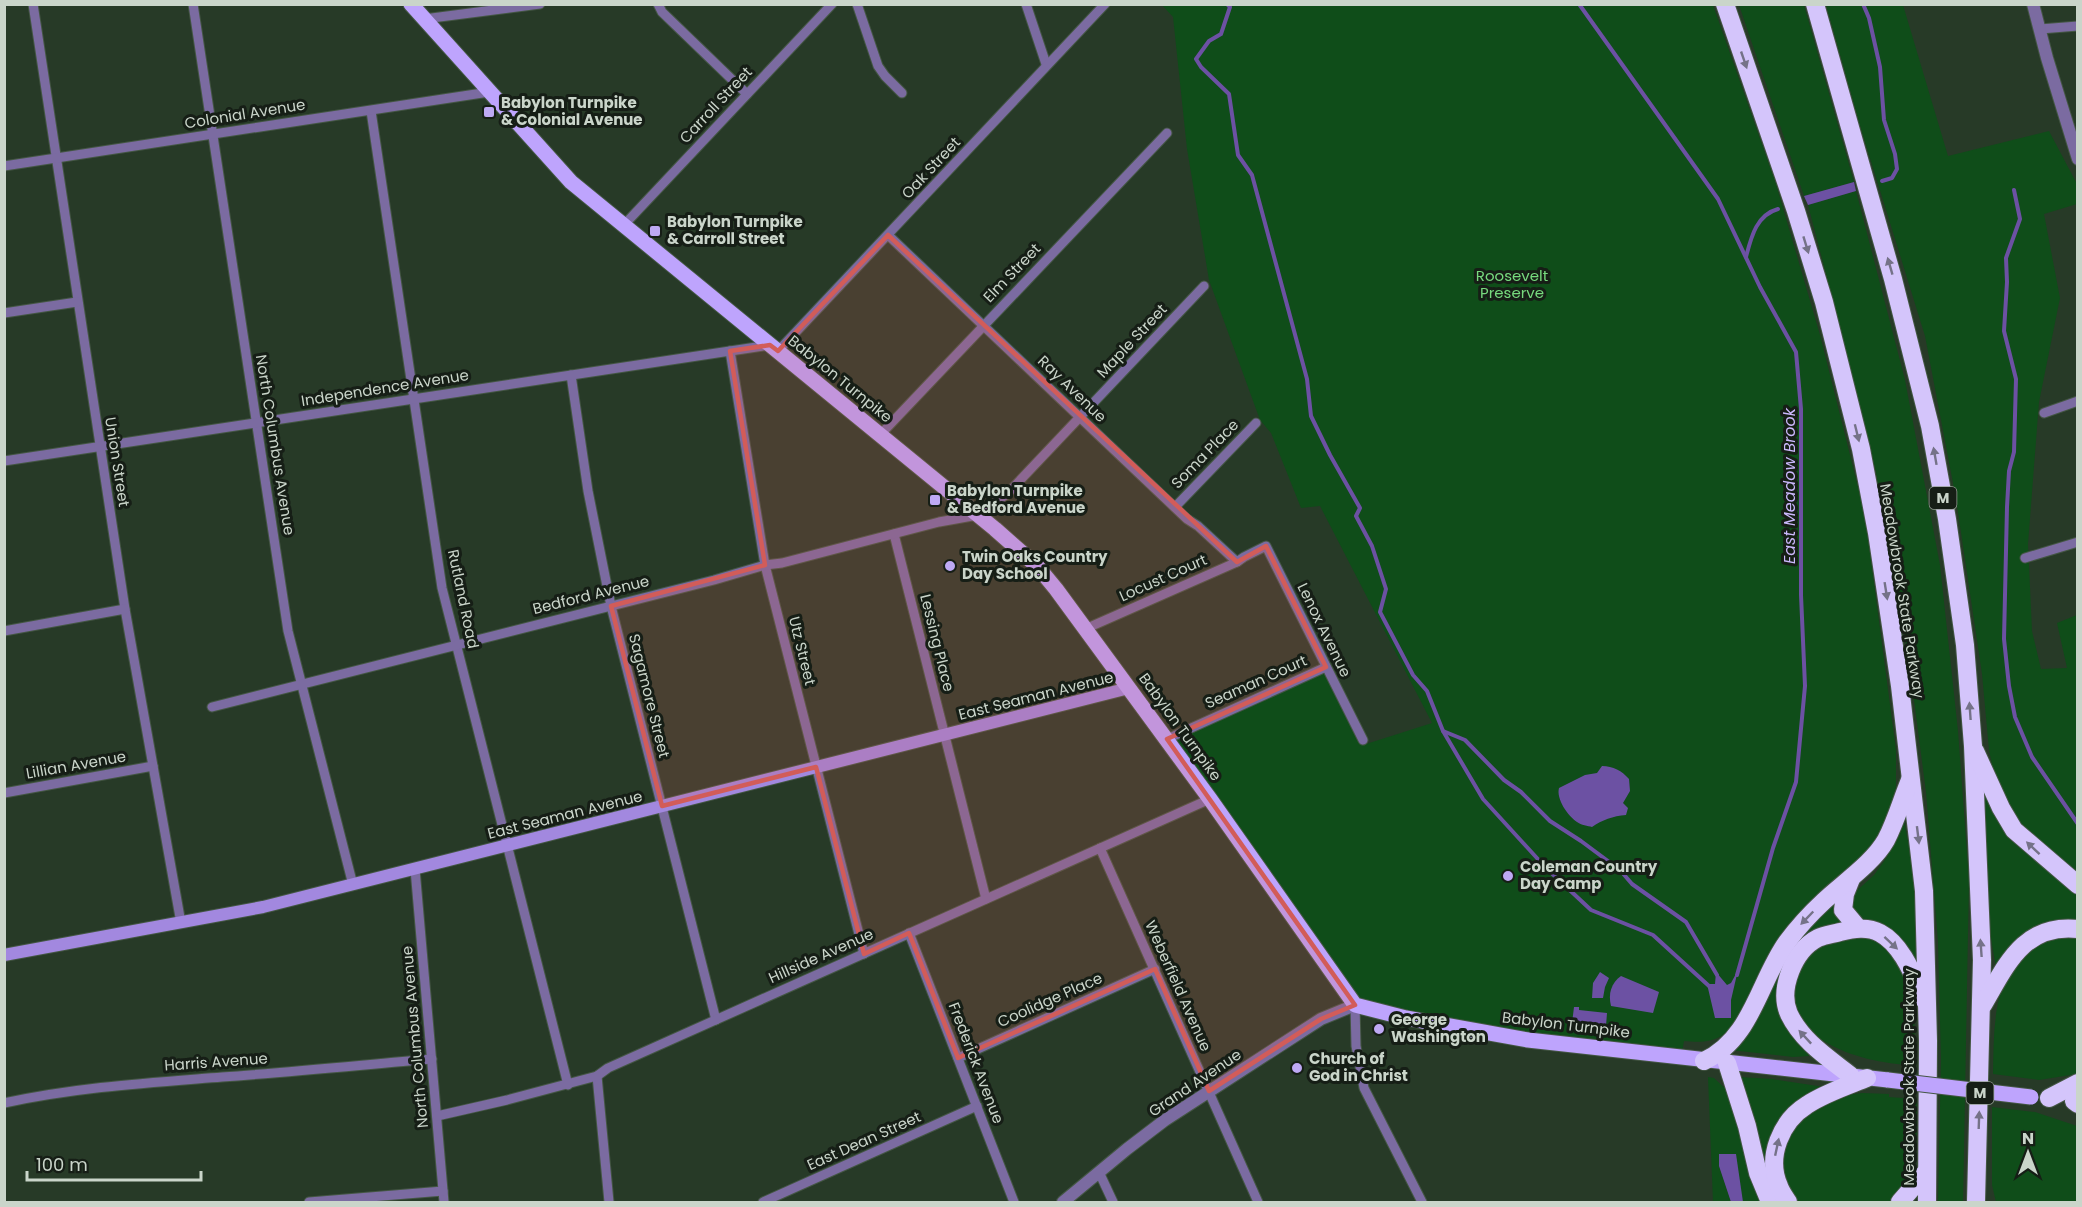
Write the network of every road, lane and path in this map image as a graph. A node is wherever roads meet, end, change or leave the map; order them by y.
1 (33, 4) edge
2 (194, 4) edge
3 (411, 4) edge
4 (540, 4) edge
5 (658, 4) edge
6 (832, 4) edge
7 (858, 4) edge
8 (1026, 4) edge
9 (1105, 4) edge
10 (1725, 4) edge
11 (1815, 4) edge
12 (2033, 4) edge
13 (424, 19) junction
14 (2078, 26) edge
15 (2040, 30) junction
16 (1046, 64) junction
17 (489, 92) junction
18 (902, 93) dead end
19 (747, 94) junction
20 (371, 111) junction
21 (1167, 133) dead end
22 (213, 134) junction
23 (56, 158) junction
24 (2077, 158) edge
25 (4, 166) edge
26 (623, 226) junction
27 (888, 235) junction
28 (1204, 286) dead end
29 (78, 302) junction
30 (4, 313) edge
31 (984, 325) junction
32 (774, 348) junction
33 (730, 351) junction
34 (571, 375) junction
35 (414, 399) junction
36 (2078, 401) edge
37 (2043, 413) dead end
38 (1080, 417) junction
39 (256, 423) junction
40 (1256, 423) dead end
41 (880, 435) junction
42 (99, 447) junction
43 (4, 461) edge
44 (1174, 507) junction
45 (978, 515) junction
46 (894, 534) junction
47 (2078, 542) edge
48 (1252, 553) joint
49 (2025, 558) dead end
50 (1237, 562) junction
51 (765, 565) junction
52 (611, 606) junction
53 (125, 609) junction
54 (1085, 629) junction
55 (4, 631) edge
56 (457, 645) junction
57 (1326, 667) junction
58 (302, 684) junction
59 (1129, 688) junction
60 (212, 707) dead end
61 (945, 735) junction
62 (1167, 739) junction
63 (1363, 740) dead end
64 (1973, 746) junction
65 (153, 766) junction
66 (816, 767) junction
67 (1911, 777) junction
68 (4, 793) edge
69 (1210, 799) junction
70 (662, 806) junction
71 (507, 846) junction
72 (1100, 848) junction
73 (415, 869) junction
74 (1851, 879) junction
75 (353, 885) junction
76 (2078, 885) edge
77 (986, 899) junction
78 (181, 923) junction
79 (1858, 928) junction
80 (2078, 929) edge
81 (909, 933) junction
82 (864, 954) junction
83 (4, 955) edge
84 (1155, 969) junction
85 (1355, 1005) junction
86 (1927, 1006) junction
87 (1982, 1006) junction
88 (716, 1020) junction
89 (958, 1058) junction
90 (432, 1059) junction
91 (1704, 1061) junction
92 (1727, 1063) junction
93 (597, 1076) junction
94 (1858, 1076) junction
95 (568, 1085) junction
96 (1209, 1090) junction
97 (2040, 1097) joint
98 (2077, 1098) edge
99 (4, 1103) edge
100 (977, 1106) junction
101 (437, 1116) junction
102 (1927, 1171) junction
103 (1099, 1172) junction
104 (1978, 1179) junction
105 (443, 1191) junction
106 (309, 1203) edge
107 (444, 1203) edge
108 (609, 1203) edge
109 (763, 1203) edge
110 (1014, 1203) edge
111 (1063, 1203) edge
112 (1113, 1203) edge
113 (1258, 1203) edge
114 (1422, 1203) edge
115 (1770, 1203) edge
116 (1788, 1203) edge
117 (1900, 1203) edge
118 (1927, 1203) edge
119 (1976, 1203) edge
120 (1987, 1203) edge

1 - 23 street, Union Street
2 - 22 street, North Columbus Avenue
3 - 13 main road, Babylon Turnpike
4 - 13 street
5 - 19 street
6 - 19 street, Carroll Street
7 - 18 street
8 - 16 street
9 - 16 street, Oak Street
10 -> 67 highway, Meadowbrook State Parkway
64 -> 11 highway, M
12 - 15 street
13 - 17 main road, Babylon Turnpike
14 - 15 street
15 - 24 street
16 - 27 street, Oak Street
17 - 20 street, Colonial Avenue
17 - 26 main road, Babylon Turnpike
19 - 26 street, Carroll Street
20 - 22 street, Colonial Avenue
20 - 35 street, Rutland Road
21 - 31 street, Elm Street
22 - 23 street, Colonial Avenue
22 - 39 street, North Columbus Avenue
23 - 25 street, Colonial Avenue
23 - 29 street, Union Street
26 - 32 main road, Babylon Turnpike
27 - 31 street, Ray Avenue
27 - 32 street, Oak Street
28 - 38 street, Maple Street
29 - 30 street
29 - 42 street, Union Street
31 - 38 street, Ray Avenue
31 - 41 street, Elm Street
32 - 33 street, Independence Avenue
32 - 41 main road, Babylon Turnpike
33 - 34 street, Independence Avenue
33 - 51 street, Utz Street
34 - 35 street, Independence Avenue
34 - 52 street, Sagamore Street
35 - 39 street, Independence Avenue
35 - 56 street, Rutland Road
36 - 37 street
38 - 44 street, Ray Avenue
38 - 45 street, Maple Street
39 - 42 street, Independence Avenue
39 - 58 street, North Columbus Avenue
40 - 44 street, Soma Place
41 - 45 main road, Babylon Turnpike
42 - 43 street, Independence Avenue
42 - 53 street, Union Street
44 - 50 street, Ray Avenue
45 - 46 street, Bedford Avenue
45 - 54 main road, Babylon Turnpike
46 - 51 street, Bedford Avenue
46 - 61 street, Lessing Place
47 - 49 street
48 - 50 street, Locust Court
48 - 57 street, Lenox Avenue
50 - 54 street, Locust Court
51 - 52 street, Bedford Avenue
51 - 66 street, Utz Street
52 - 56 street, Bedford Avenue
52 - 70 street, Sagamore Street
53 - 55 street
53 - 65 street, Union Street
54 - 59 main road, Babylon Turnpike
56 - 58 street, Bedford Avenue
56 - 71 street, Rutland Road
57 - 62 street, Seaman Court
57 - 63 street, Lenox Avenue
58 - 60 street, Bedford Avenue
58 - 75 street, North Columbus Avenue
59 - 61 main road, East Seaman Avenue
59 - 62 main road, Babylon Turnpike
61 - 66 main road, East Seaman Avenue
61 - 77 street, Lessing Place
62 - 69 main road, Babylon Turnpike
76 -> 64 highway
87 -> 64 highway, M
65 - 68 street, Lillian Avenue
65 - 78 street, Union Street
66 - 70 main road, East Seaman Avenue
66 - 82 street, Utz Street
67 - 74 highway
67 -> 86 highway, Meadowbrook State Parkway
69 - 72 street, Hillside Avenue
69 - 85 main road, Babylon Turnpike
70 - 71 main road, East Seaman Avenue
70 - 88 street, Sagamore Street
71 - 73 main road, East Seaman Avenue
71 - 95 street, Rutland Road
72 - 77 street, Hillside Avenue
72 - 84 street, Weberfield Avenue
73 - 75 main road, East Seaman Avenue
73 - 90 street, North Columbus Avenue
74 - 79 highway
74 -> 91 highway
75 - 78 main road, East Seaman Avenue
77 - 81 street, Hillside Avenue
78 - 83 main road, East Seaman Avenue
79 -> 86 highway
94 -> 79 highway
80 - 87 highway
81 - 82 street, Hillside Avenue
81 - 89 street, Frederick Avenue
82 - 88 street, Hillside Avenue
84 - 89 street, Coolidge Place
84 - 96 street, Weberfield Avenue
85 - 91 main road, Babylon Turnpike
85 - 96 street, Grand Avenue
85 - 114 street
86 - 102 highway, Meadowbrook State Parkway
104 -> 87 highway, M
88 - 93 street, Hillside Avenue
89 - 100 street, Frederick Avenue
90 - 99 street, Harris Avenue
90 - 101 street, North Columbus Avenue
91 - 92 main road, Babylon Turnpike
92 - 94 main road, Babylon Turnpike
92 - 115 highway
93 - 95 street, Hillside Avenue
93 - 108 street
94 - 97 main road, Babylon Turnpike, bridge
116 -> 94 highway
95 - 101 street, Hillside Avenue
96 - 103 street, Grand Avenue
96 - 113 street, Weberfield Avenue
97 - 98 highway
100 - 109 street, East Dean Street
100 - 110 street, Frederick Avenue
101 - 105 street, North Columbus Avenue
102 - 117 highway
102 - 118 highway, Meadowbrook State Parkway
103 - 111 street, Grand Avenue
103 - 112 street
104 - 119 highway, M
104 - 120 highway
105 - 106 street
105 - 107 street, North Columbus Avenue

